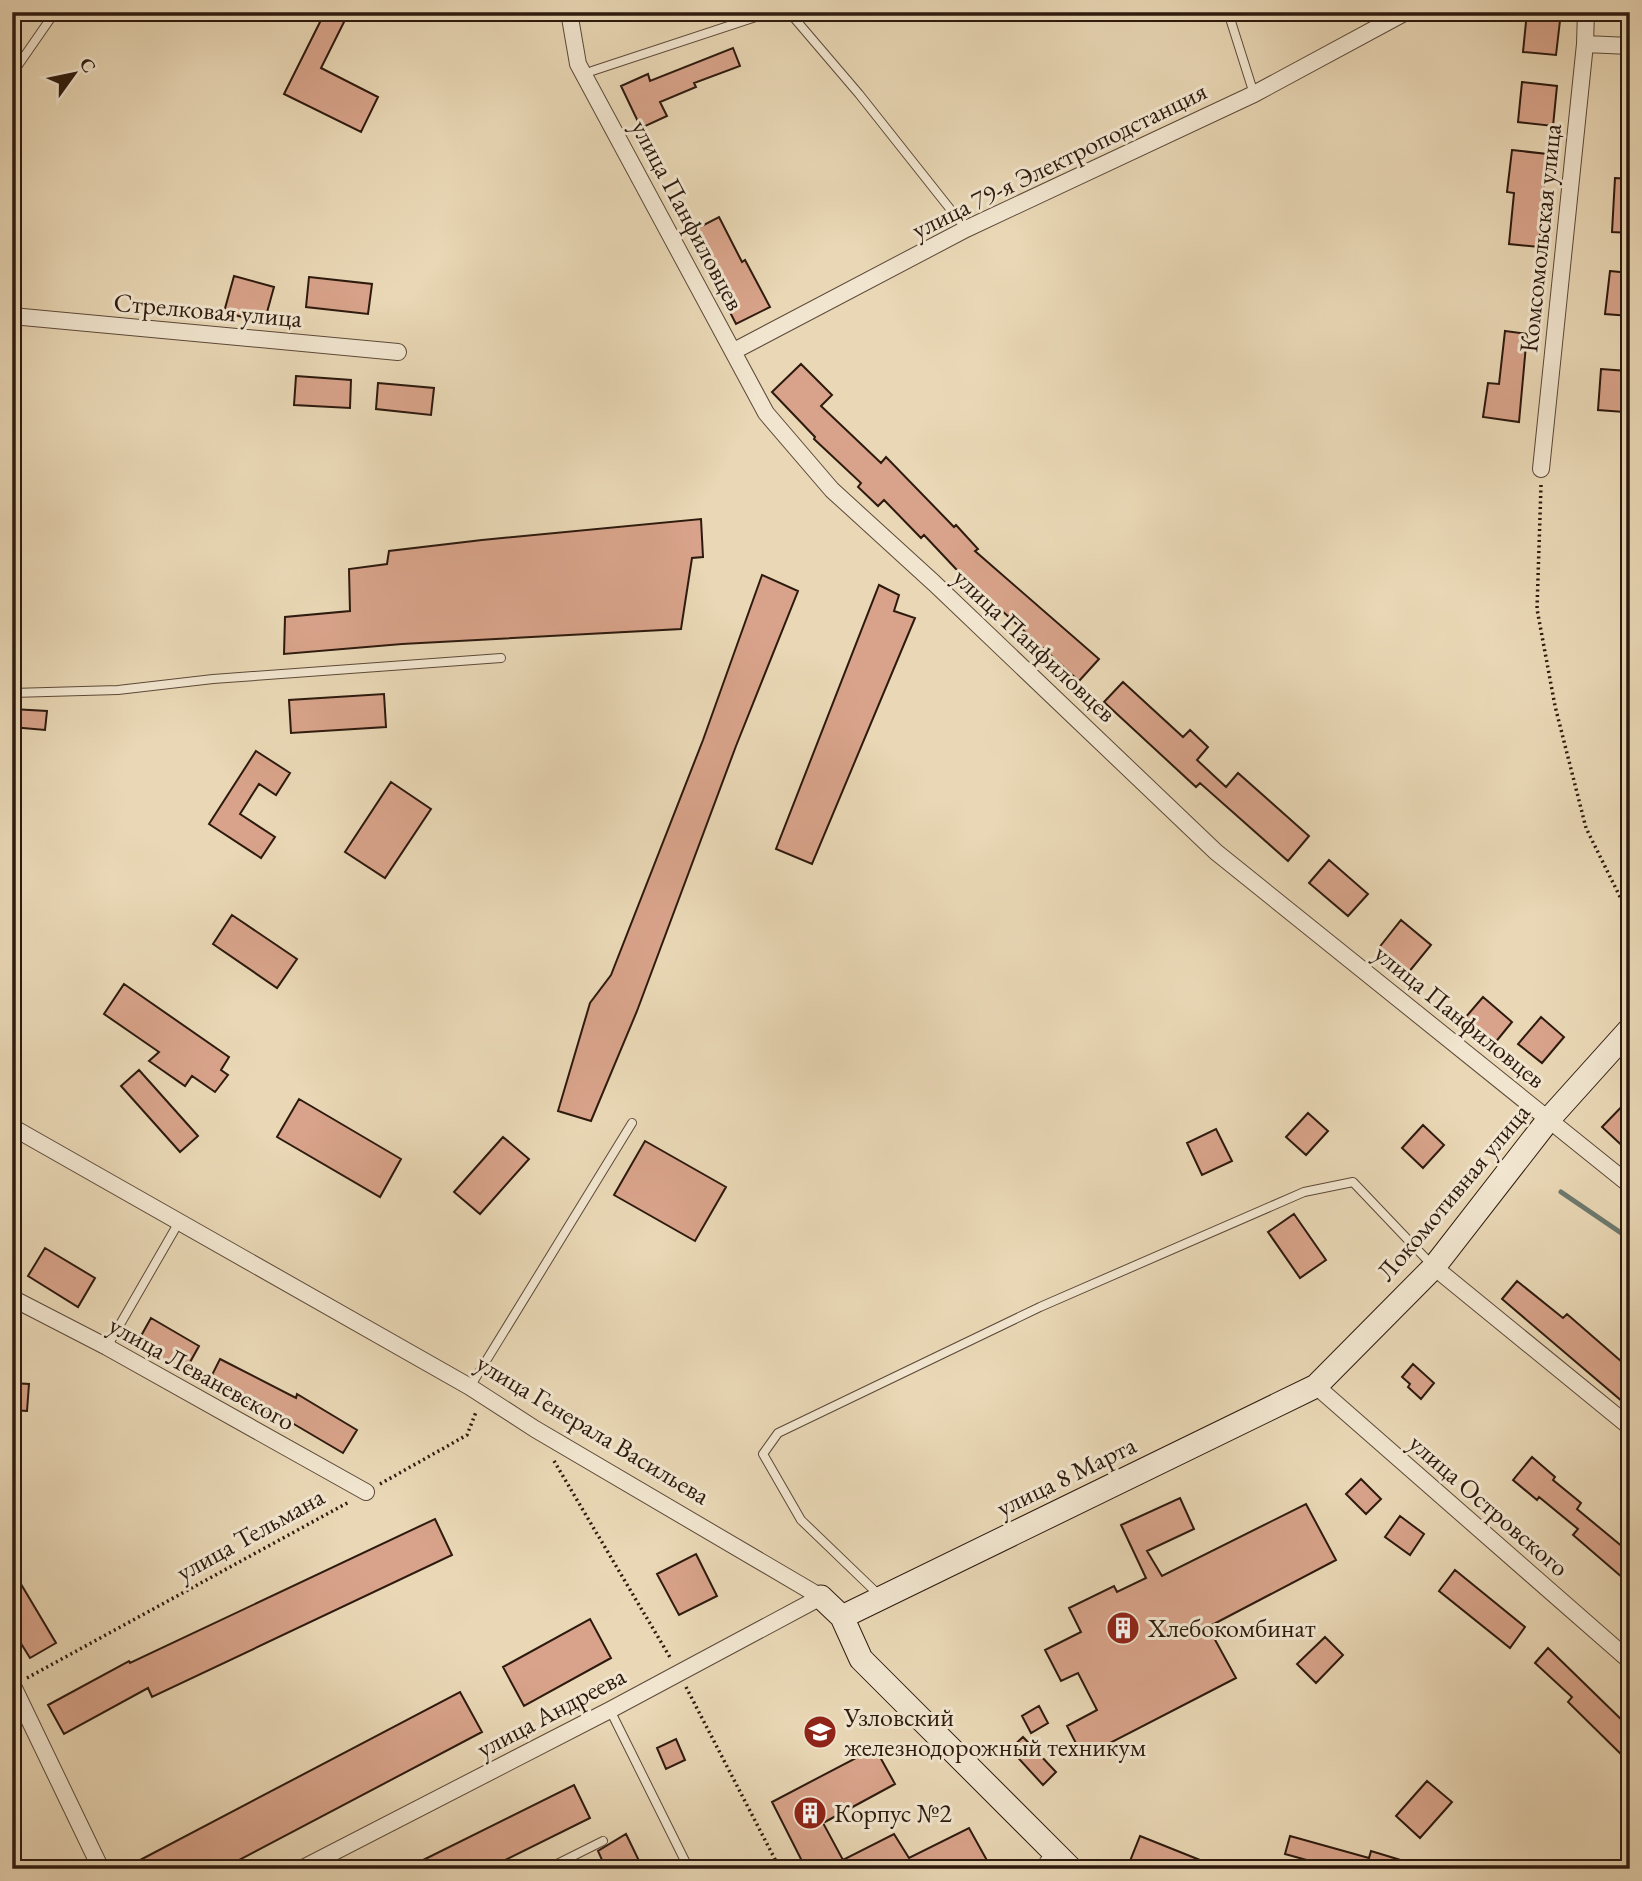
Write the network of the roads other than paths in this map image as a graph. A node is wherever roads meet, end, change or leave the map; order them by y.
1 (55, 12) edge
2 (569, 12) edge
3 (788, 12) edge
4 (1228, 12) edge
5 (1406, 12) edge
6 (1586, 12) edge
7 (1585, 44) junction
8 (1630, 46) edge
9 (592, 71) dead end
10 (12, 75) edge
11 (1254, 94) junction
12 (966, 229) junction
13 (12, 316) edge
14 (734, 351) junction
15 (398, 352) dead end
16 (1541, 469) road end
17 (501, 658) dead end
18 (12, 693) edge
19 (1630, 1029) edge
20 (1549, 1119) junction
21 (632, 1123) dead end
22 (12, 1128) edge
23 (1630, 1185) edge
24 (179, 1222) junction
25 (1434, 1267) junction
26 (12, 1298) edge
27 (107, 1347) junction
28 (1316, 1386) junction
29 (476, 1391) junction
30 (1630, 1427) edge
31 (366, 1492) road end
32 (821, 1597) junction
33 (881, 1597) junction
34 (842, 1617) junction
35 (1630, 1661) edge
36 (13, 1685) edge
37 (610, 1710) junction
38 (603, 1841) dead end
39 (1056, 1864) edge
40 (101, 1869) edge
41 (301, 1869) edge
42 (547, 1869) edge
43 (689, 1869) edge

1 - 10 lane
2 - 14 street, улица Панфиловцев
3 - 9 lane
3 - 12 lane
4 - 11 lane
5 - 11 street, улица 79-я Электроподстанция
6 - 7 street, Комсомольская улица
7 - 8 street
7 - 16 street, Комсомольская улица
11 - 12 street, улица 79-я Электроподстанция
12 - 14 street, улица 79-я Электроподстанция
13 - 15 street, Стрелковая улица
14 - 20 street, улица Панфиловцев
17 - 18 lane
19 - 20 main road, Локомотивная улица
20 - 23 street, улица Панфиловцев
20 - 25 main road, Локомотивная улица
21 - 29 lane
22 - 24 street, улица Генерала Васильева
24 - 27 lane
24 - 29 street, улица Генерала Васильева
25 - 28 main road, Локомотивная улица
25 - 30 street
25 - 33 lane
26 - 27 street, улица Леваневского
27 - 31 street, улица Леваневского
28 - 33 main road, улица 8 Марта
28 - 35 street, улица Островского
29 - 32 street, улица Генерала Васильева
32 - 34 main road, улица Генерала Васильева
32 - 37 street, улица Андреева
33 - 34 main road, улица 8 Марта
34 - 39 main road, улица Генерала Васильева
36 - 40 street
37 - 41 street, улица Андреева
37 - 43 lane
38 - 42 lane

